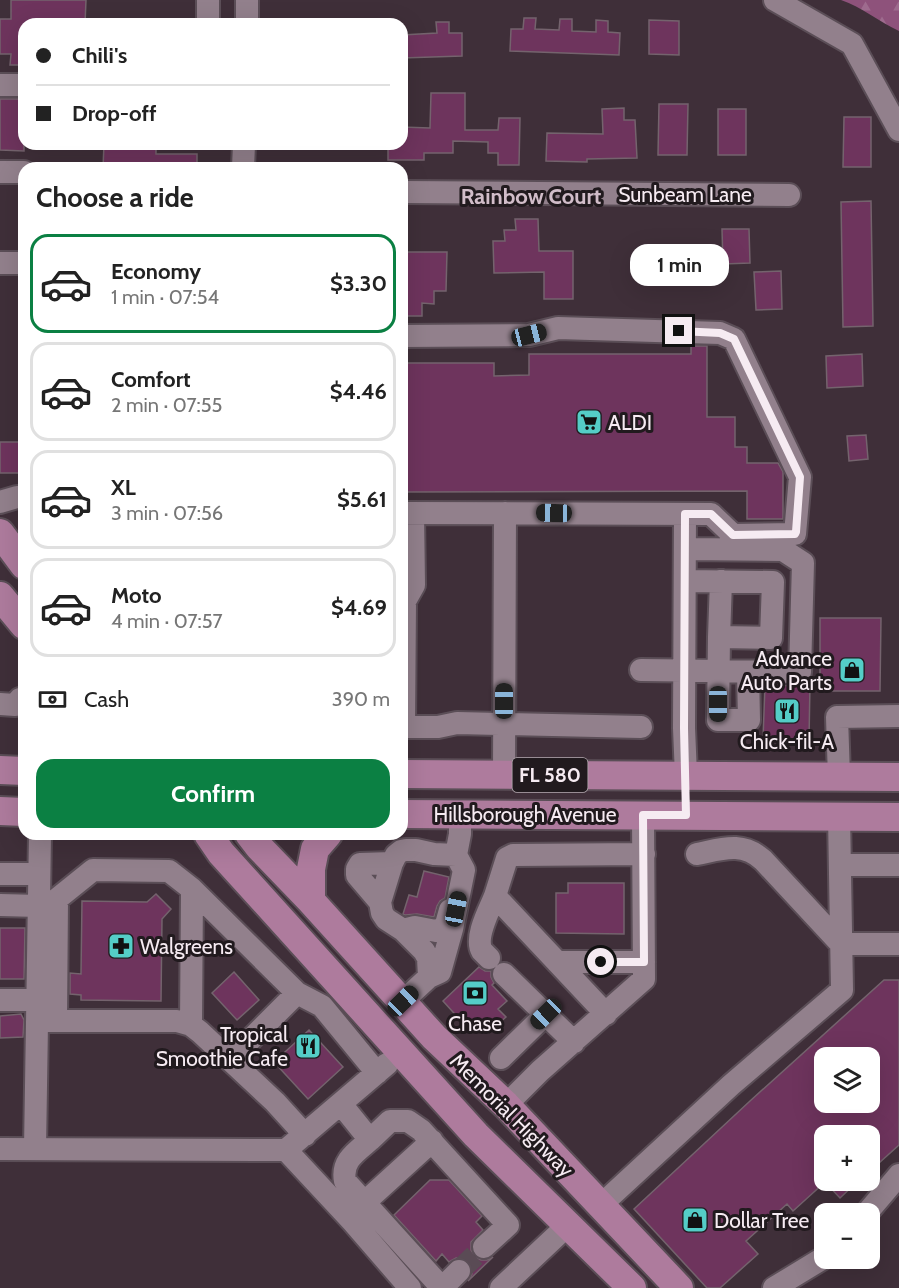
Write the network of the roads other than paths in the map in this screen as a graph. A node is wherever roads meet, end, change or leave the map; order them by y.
1 (208, 0) edge
2 (247, 0) edge
3 (775, 0) edge
4 (207, 18) edge
5 (246, 18) edge
6 (0, 85) edge
7 (18, 85) edge
8 (899, 130) edge
9 (0, 172) edge
10 (18, 172) edge
11 (408, 192) edge
12 (789, 195) dead end
13 (0, 263) edge
14 (18, 263) edge
15 (408, 336) edge
16 (18, 497) edge
17 (0, 502) edge
18 (408, 513) edge
19 (505, 513) junction
20 (685, 514) junction
21 (408, 523) edge
22 (0, 533) edge
23 (685, 549) junction
24 (18, 557) edge
25 (685, 580) junction
26 (720, 581) junction
27 (0, 596) edge
28 (408, 596) edge
29 (18, 618) edge
30 (719, 637) junction
31 (641, 670) dead end
32 (684, 670) junction
33 (718, 671) junction
34 (748, 672) junction
35 (899, 716) edge
36 (504, 724) junction
37 (408, 727) edge
38 (641, 727) dead end
39 (0, 770) edge
40 (18, 771) edge
41 (408, 774) edge
42 (504, 775) junction
43 (686, 775) junction
44 (839, 777) junction
45 (899, 777) edge
46 (899, 793) edge
47 (0, 811) edge
48 (18, 812) edge
49 (408, 813) edge
50 (460, 814) junction
51 (643, 815) junction
52 (686, 815) junction
53 (839, 815) junction
54 (899, 817) edge
55 (40, 840) edge
56 (212, 840) edge
57 (254, 840) edge
58 (323, 840) edge
59 (644, 854) junction
60 (697, 854) dead end
61 (392, 863) junction
62 (460, 863) junction
63 (840, 865) junction
64 (899, 866) edge
65 (0, 873) edge
66 (39, 874) junction
67 (192, 889) junction
68 (495, 896) junction
69 (311, 901) junction
70 (48, 902) junction
71 (380, 902) junction
72 (0, 905) edge
73 (403, 930) junction
74 (841, 944) junction
75 (899, 944) edge
76 (557, 962) junction
77 (644, 962) junction
78 (429, 977) junction
79 (297, 993) junction
80 (0, 1000) edge
81 (403, 1001) junction
82 (43, 1014) junction
83 (546, 1014) junction
84 (606, 1014) junction
85 (191, 1025) junction
86 (574, 1042) junction
87 (402, 1053) junction
88 (501, 1058) dead end
89 (230, 1060) junction
90 (377, 1072) junction
91 (341, 1104) junction
92 (506, 1105) junction
93 (305, 1135) junction
94 (370, 1140) junction
95 (432, 1141) junction
96 (0, 1149) edge
97 (35, 1149) junction
98 (286, 1150) junction
99 (899, 1175) edge
100 (875, 1203) edge
101 (601, 1205) junction
102 (356, 1209) junction
103 (568, 1225) junction
104 (484, 1247) tunnel mouth
105 (814, 1264) edge
106 (459, 1271) tunnel mouth
107 (410, 1288) edge
108 (501, 1288) edge
109 (632, 1288) edge
110 (679, 1288) edge
111 (774, 1288) edge

1 - 4 street
2 - 5 street
3 - 8 street
6 - 7 street
9 - 10 street
11 - 12 street, Sunbeam Lane
13 - 14 street
15 - 20 street
16 - 17 street
18 - 19 street
19 - 20 street
19 - 36 street
20 - 23 street
21 - 28 street
22 - 24 main road
23 - 25 street
23 - 34 street
25 - 26 street
25 - 32 street
26 - 30 street
26 - 30 street
27 - 29 main road
30 - 33 street
31 - 32 street
32 - 33 street
32 - 43 street
33 - 34 street
33 - 34 street
35 - 44 street
36 - 37 street
36 - 38 street
36 - 42 street
39 - 40 main road
41 - 42 main road, Hillsborough Avenue / FL 580
42 - 43 main road, Hillsborough Avenue / FL 580
43 - 44 main road, Hillsborough Avenue / FL 580
43 - 52 main road
44 - 45 main road, Hillsborough Avenue / FL 580
46 - 53 main road
47 - 48 main road
49 - 50 main road, Hillsborough Avenue / FL 580
50 - 51 main road, Hillsborough Avenue / FL 580
50 - 62 street
51 - 52 main road, Hillsborough Avenue / FL 580
51 - 59 street
52 - 53 main road, Hillsborough Avenue / FL 580
53 - 54 main road, Hillsborough Avenue / FL 580
53 - 63 street
55 - 66 street
56 - 87 main road, Memorial Highway
57 - 69 main road, Memorial Highway
58 - 69 main road
59 - 68 street
59 - 77 street
60 - 74 street
61 - 62 street
61 - 71 street
61 - 71 street
62 - 73 street
62 - 78 street
63 - 64 street
63 - 74 street
65 - 66 street
66 - 70 street
67 - 70 street
67 - 79 street
67 - 85 street
68 - 76 street
68 - 83 street
69 - 81 main road, Memorial Highway
70 - 72 street
70 - 82 street
71 - 73 street
73 - 78 street
74 - 75 street
74 - 101 street
76 - 77 street
76 - 84 street
77 - 84 street
78 - 81 street
79 - 89 street
79 - 90 street
80 - 82 street
81 - 92 main road, Memorial Highway
82 - 85 street
82 - 97 street
83 - 86 street
83 - 88 street
84 - 86 street
85 - 89 street
86 - 92 street
87 - 90 street
87 - 103 main road, Memorial Highway
89 - 93 street
90 - 91 street
91 - 93 street
91 - 94 street
92 - 101 main road, Memorial Highway
93 - 98 street
94 - 95 street
94 - 102 street
95 - 102 street
95 - 104 street
96 - 97 street
97 - 98 street
98 - 102 street
99 - 100 street
101 - 103 main road
101 - 110 main road, Memorial Highway
102 - 106 street
102 - 107 street
103 - 108 street
103 - 109 main road, Memorial Highway
105 - 111 street

